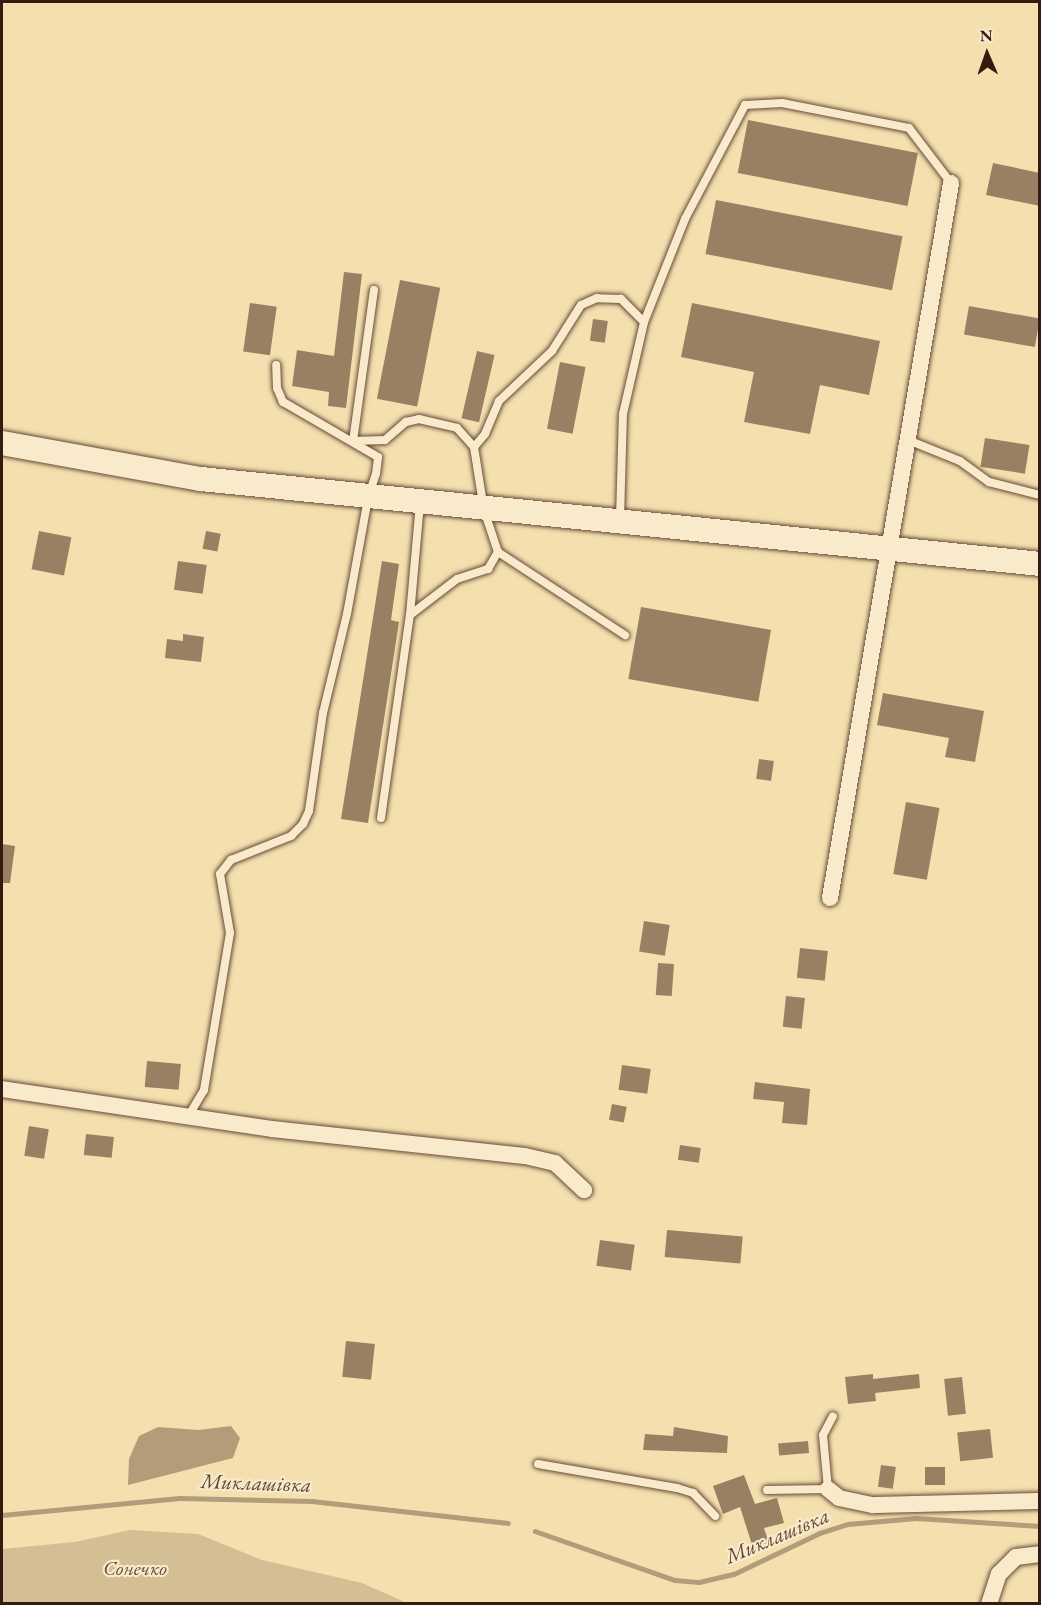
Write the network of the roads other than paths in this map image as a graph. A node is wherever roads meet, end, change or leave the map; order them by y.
1 (951, 183) joint
2 (375, 290) dead end
3 (644, 322) junction
4 (276, 366) dead end
5 (908, 440) junction
6 (353, 441) junction
7 (2, 443) edge
8 (474, 447) junction
9 (1040, 495) edge
10 (368, 498) junction
11 (420, 503) junction
12 (484, 510) junction
13 (620, 519) junction
14 (890, 546) junction
15 (498, 552) junction
16 (1040, 564) edge
17 (410, 615) junction
18 (625, 635) dead end
19 (381, 818) dead end
20 (830, 898) dead end
21 (2, 1089) edge
22 (189, 1115) junction
23 (584, 1190) dead end
24 (833, 1416) dead end
25 (538, 1464) dead end
26 (828, 1489) junction
27 (767, 1490) dead end
28 (1040, 1501) edge
29 (715, 1516) dead end
30 (1040, 1554) edge
31 (989, 1604) edge

1 - 3 lane
1 - 5 street
2 - 6 lane
3 - 8 lane
3 - 13 lane
4 - 6 lane
5 - 9 lane
5 - 14 street
6 - 8 lane
6 - 10 lane
7 - 10 street
8 - 12 lane
10 - 11 street
10 - 22 lane
11 - 12 street
11 - 17 lane
12 - 13 street
12 - 15 lane
13 - 14 street
14 - 16 street
14 - 20 street
15 - 17 lane
15 - 18 lane
17 - 19 lane
21 - 22 street
22 - 23 street
24 - 26 lane
25 - 29 lane
26 - 27 lane
26 - 28 street
30 - 31 street

